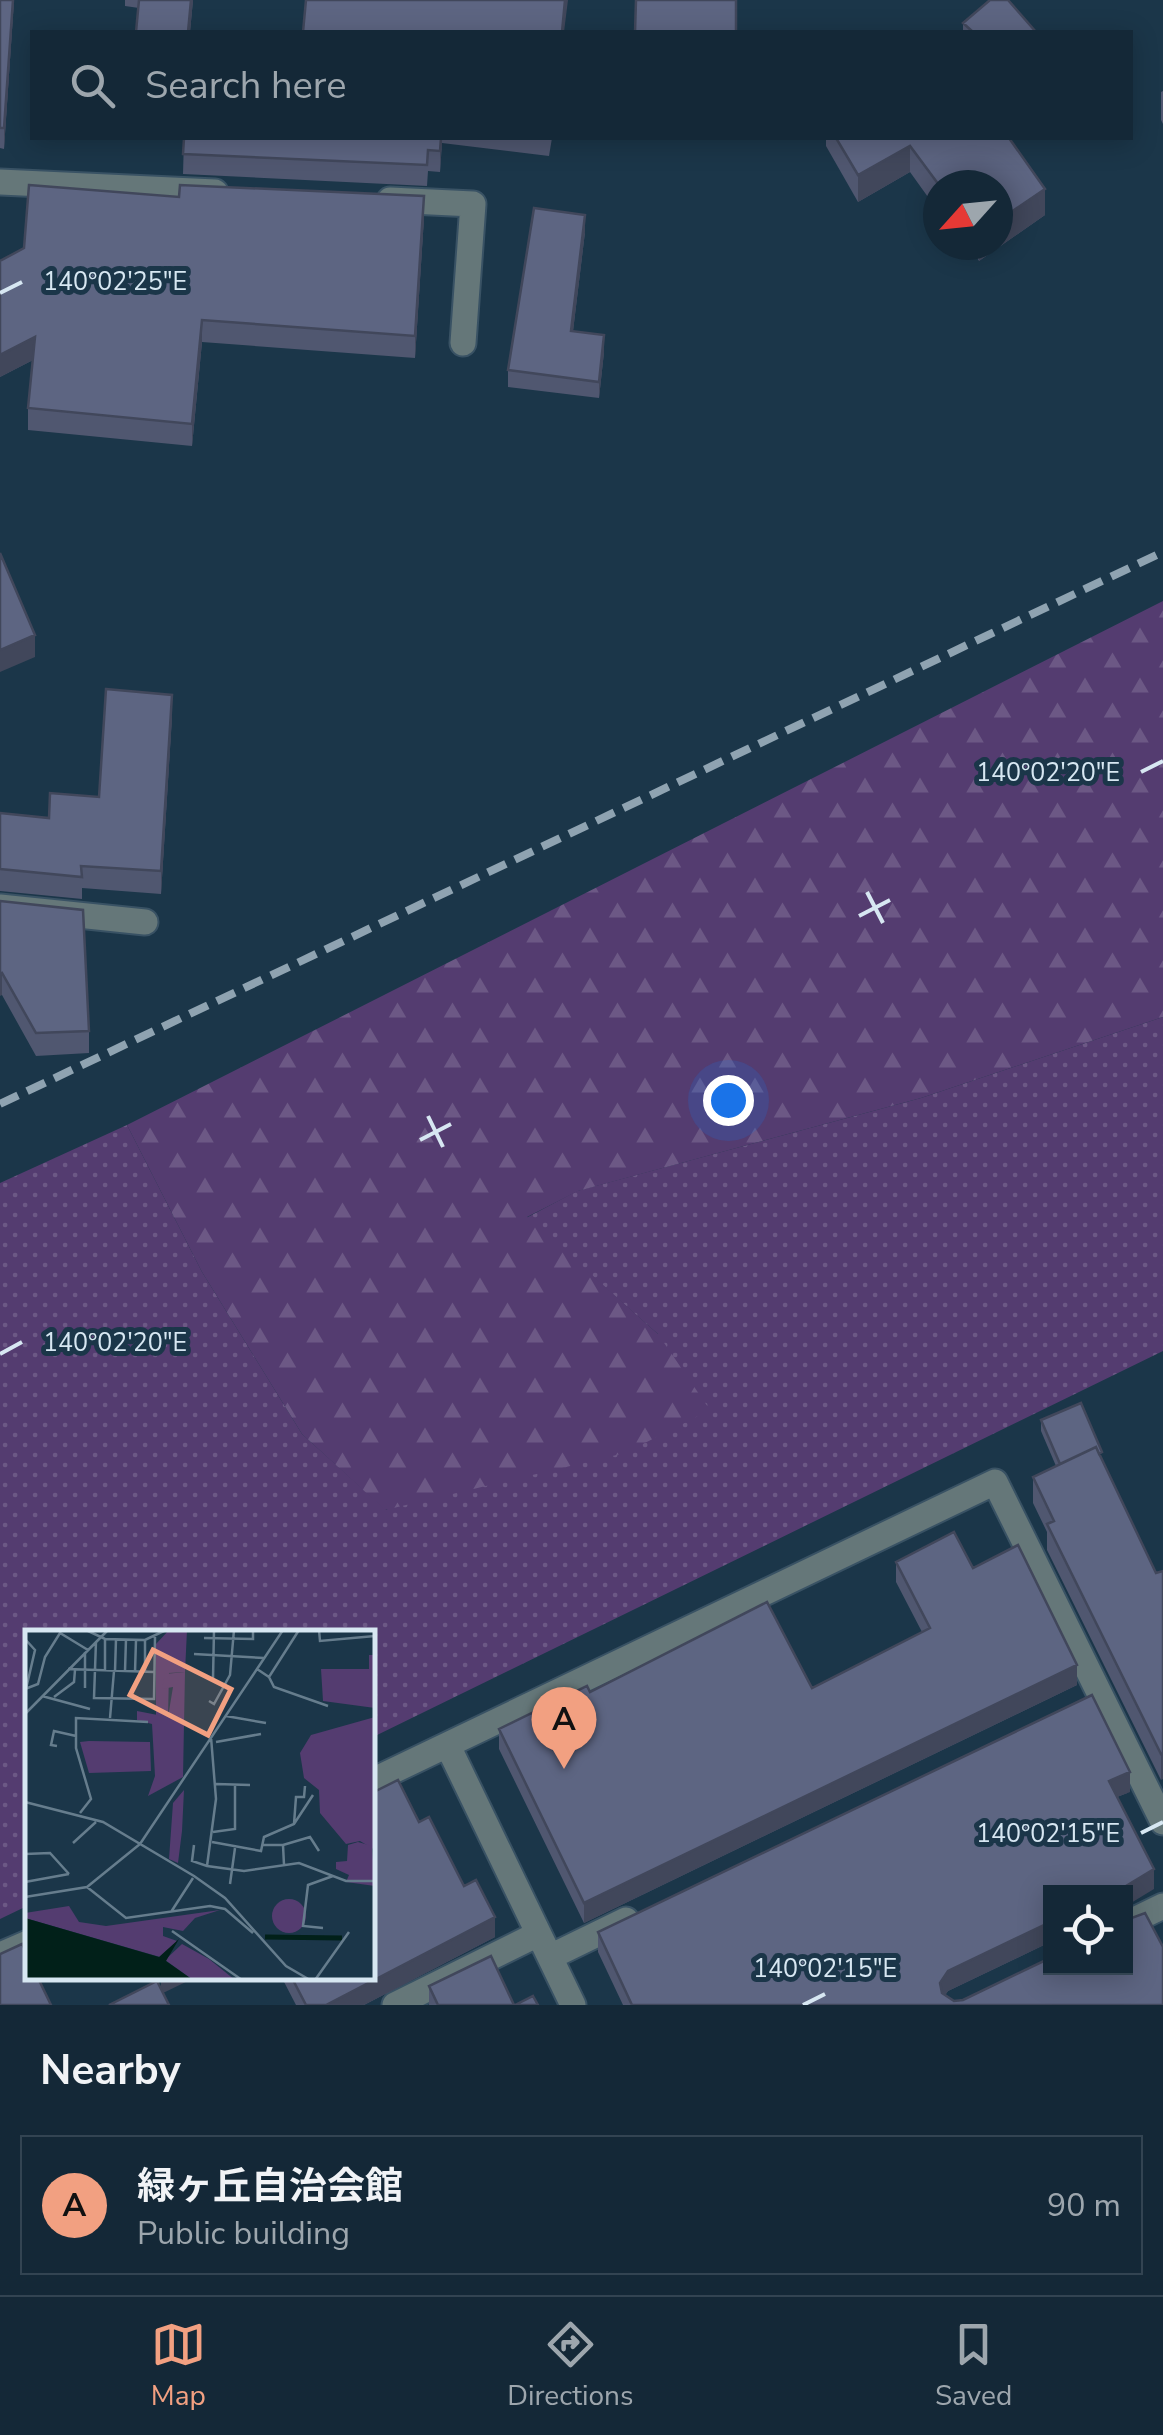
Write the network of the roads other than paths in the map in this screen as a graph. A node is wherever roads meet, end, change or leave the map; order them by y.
1 (0, 182) edge
2 (237, 193) edge
3 (355, 198) edge
4 (463, 342) dead end
5 (0, 907) edge
6 (146, 922) dead end
7 (448, 1746) junction
8 (375, 1780) edge
9 (1163, 1822) edge
10 (656, 1906) edge
11 (1163, 1906) edge
12 (1133, 1921) edge
13 (25, 1944) edge
14 (544, 1945) junction
15 (0, 1956) edge
16 (394, 2005) edge
17 (573, 2005) edge

1 - 2 street
3 - 4 street
5 - 6 street
7 - 8 street
7 - 9 street
7 - 14 street
10 - 14 street
11 - 12 street
13 - 15 street
14 - 16 street
14 - 17 street

